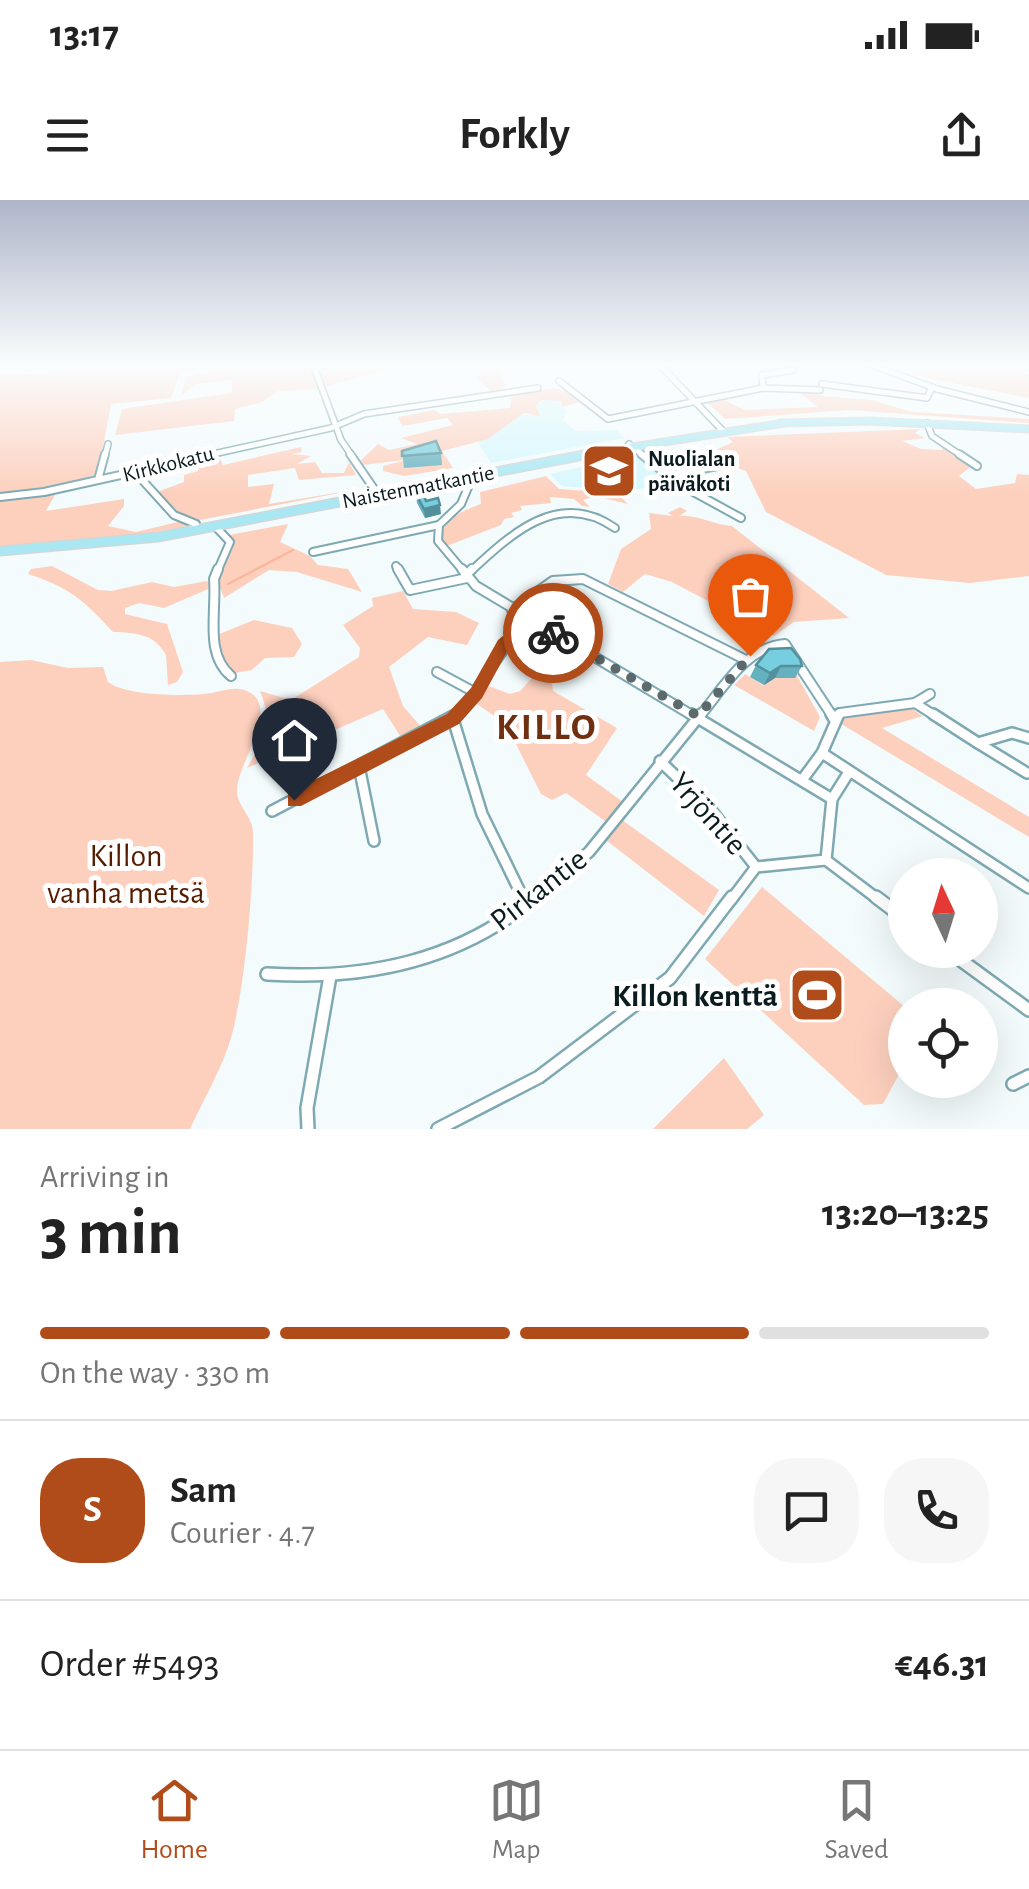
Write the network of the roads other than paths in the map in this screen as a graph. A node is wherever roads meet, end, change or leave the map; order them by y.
1 (329, 407) edge
2 (408, 407) edge
3 (592, 407) edge
4 (661, 407) edge
5 (703, 407) edge
6 (927, 423) junction
7 (336, 426) junction
8 (726, 429) junction
9 (1029, 429) edge
10 (108, 444) dead end
11 (634, 445) junction
12 (718, 466) dead end
13 (977, 466) dead end
14 (134, 472) junction
15 (668, 476) junction
16 (463, 478) junction
17 (98, 480) junction
18 (677, 483) junction
19 (660, 488) dead end
20 (374, 496) junction
21 (0, 497) edge
22 (741, 518) dead end
23 (439, 525) junction
24 (215, 527) junction
25 (615, 528) dead end
26 (196, 530) junction
27 (0, 552) edge
28 (314, 552) dead end
29 (396, 566) dead end
30 (466, 577) junction
31 (512, 610) junction
32 (529, 619) junction
33 (746, 660) junction
34 (437, 672) dead end
35 (231, 676) dead end
36 (476, 693) junction
37 (930, 694) dead end
38 (914, 703) junction
39 (698, 716) junction
40 (453, 719) junction
41 (834, 720) junction
42 (1029, 738) edge
43 (978, 743) junction
44 (822, 753) junction
45 (660, 761) junction
46 (358, 766) junction
47 (850, 772) junction
48 (1027, 773) edge
49 (802, 780) junction
50 (832, 799) junction
51 (272, 812) dead end
52 (374, 841) dead end
53 (826, 860) junction
54 (756, 866) junction
55 (1029, 888) edge
56 (526, 905) junction
57 (888, 906) edge
58 (972, 968) edge
59 (267, 974) dead end
60 (330, 976) junction
61 (1029, 1010) edge
62 (1029, 1076) edge
63 (1013, 1084) dead end
64 (462, 1124) edge
65 (308, 1129) edge
66 (438, 1129) edge

1 - 7 street
2 - 7 street, Kirkkokatu
3 - 4 street
5 - 8 street
6 - 8 main road, Naistenmatkantie
6 - 9 main road, Naistenmatkantie
6 - 13 street
7 - 14 street, Kirkkokatu
7 - 20 street
8 - 11 main road, Naistenmatkantie
10 - 17 street
11 - 15 street
11 - 16 main road, Naistenmatkantie
12 - 15 street
14 - 17 street, Kirkkokatu
14 - 26 street
15 - 18 street
16 - 20 main road, Naistenmatkantie
16 - 23 street
17 - 21 street, Kirkkokatu
18 - 19 street
18 - 22 street
20 - 24 main road, Naistenmatkantie
23 - 28 street
23 - 30 street
24 - 26 main road, Naistenmatkantie
24 - 35 street
25 - 30 street
26 - 27 main road, Naistenmatkantie
29 - 30 street
30 - 31 street
31 - 32 street
31 - 33 street
32 - 36 street
32 - 39 street
33 - 39 street, Pirkantie
33 - 41 street, Pirkantie
34 - 36 street
36 - 40 street
37 - 38 street
38 - 41 street
38 - 43 street
39 - 45 street, Pirkantie
39 - 49 street
40 - 46 street
40 - 56 street
41 - 44 street
42 - 43 street
43 - 48 street
44 - 47 street
44 - 49 street
45 - 54 street, Yrjöntie
45 - 56 street, Pirkantie
46 - 51 street
46 - 52 street
47 - 50 street
47 - 55 street
49 - 50 street
50 - 53 street
53 - 54 street
53 - 57 street
54 - 64 street
56 - 60 street, Pirkantie
58 - 61 street
59 - 60 street, Pirkantie
60 - 65 street
62 - 63 street
64 - 66 street

